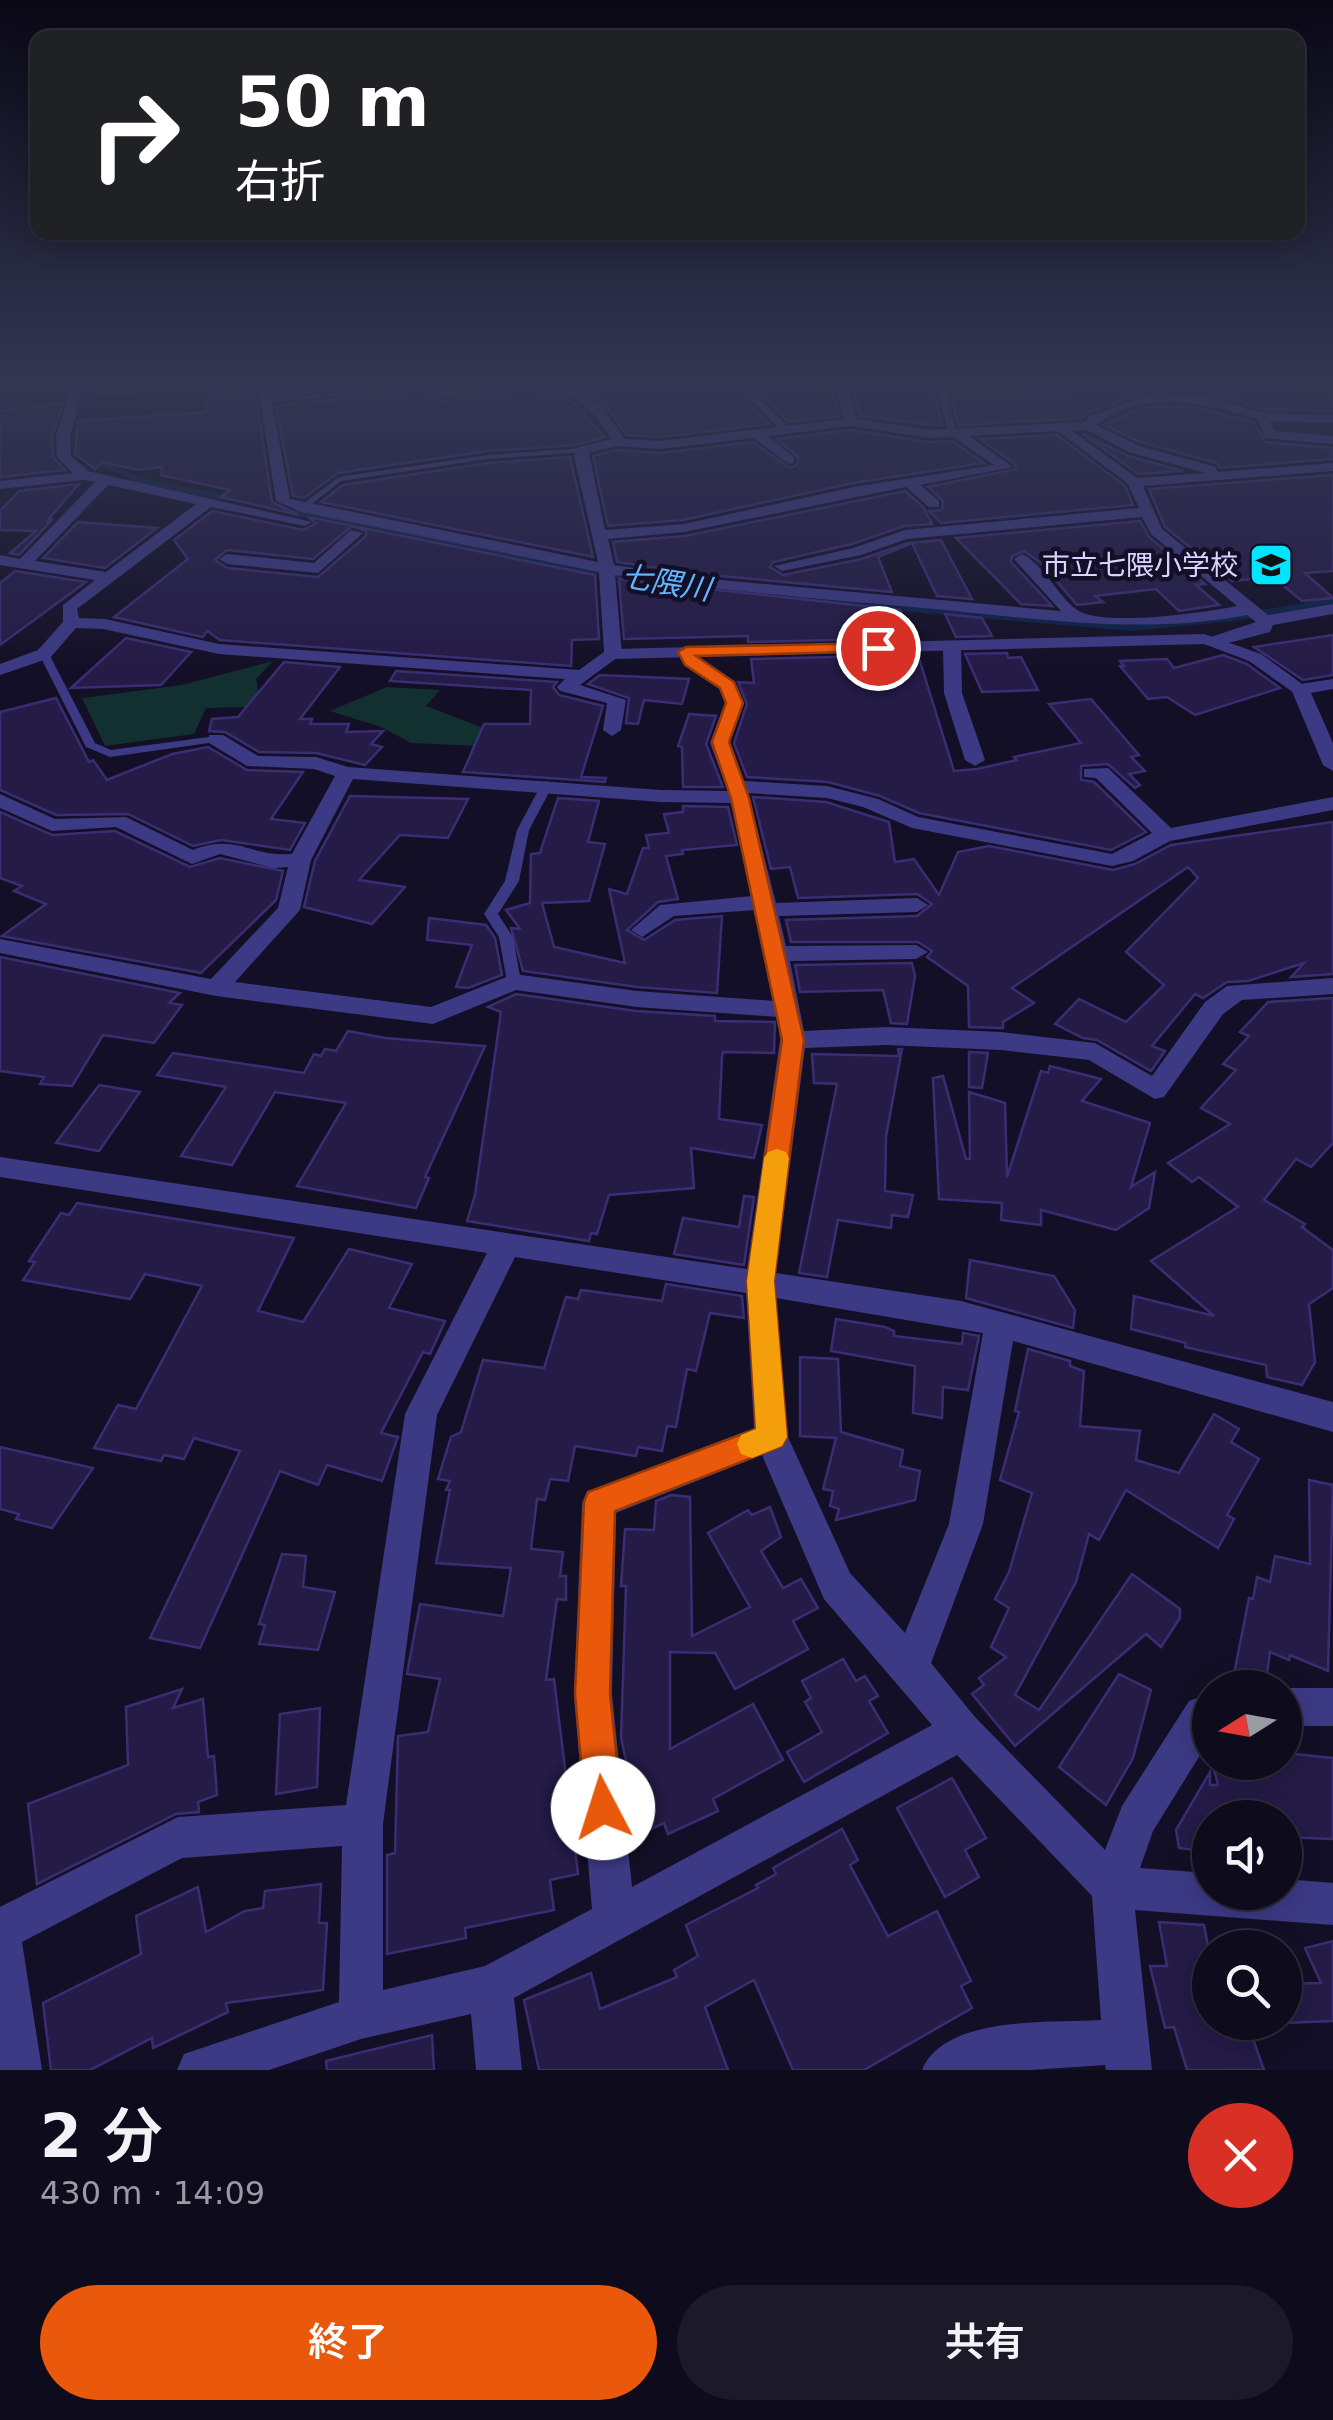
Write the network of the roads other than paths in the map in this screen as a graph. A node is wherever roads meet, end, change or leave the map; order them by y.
1 (70, 478) edge
2 (99, 478) edge
3 (103, 478) junction
4 (279, 478) edge
5 (342, 478) edge
6 (586, 478) edge
7 (936, 478) edge
8 (1128, 478) edge
9 (1201, 478) edge
10 (909, 482) junction
11 (1134, 482) junction
12 (0, 485) edge
13 (210, 501) junction
14 (934, 504) dead end
15 (302, 508) junction
16 (1147, 512) junction
17 (287, 518) junction
18 (383, 524) junction
19 (362, 534) junction
20 (600, 535) junction
21 (1022, 559) dead end
22 (0, 560) edge
23 (227, 560) dead end
24 (784, 560) dead end
25 (23, 564) junction
26 (111, 578) junction
27 (608, 578) junction
28 (1250, 609) junction
29 (1333, 609) edge
30 (1076, 618) junction
31 (1265, 621) junction
32 (71, 624) junction
33 (1217, 641) junction
34 (952, 646) junction
35 (686, 652) junction
36 (44, 654) junction
37 (613, 654) junction
38 (0, 670) edge
39 (580, 675) junction
40 (1333, 684) edge
41 (1300, 690) junction
42 (612, 730) dead end
43 (216, 740) joint
44 (975, 760) dead end
45 (1333, 765) edge
46 (1091, 773) dead end
47 (346, 774) junction
48 (546, 786) junction
49 (738, 792) junction
50 (0, 800) edge
51 (1333, 803) edge
52 (1166, 835) junction
53 (300, 860) junction
54 (917, 905) dead end
55 (765, 906) junction
56 (642, 930) dead end
57 (0, 946) edge
58 (916, 952) dead end
59 (776, 954) junction
60 (514, 982) junction
61 (1333, 986) edge
62 (216, 988) junction
63 (791, 1025) junction
64 (0, 1167) edge
65 (507, 1243) junction
66 (760, 1281) junction
67 (1000, 1324) junction
68 (1333, 1417) edge
69 (772, 1437) junction
70 (910, 1666) junction
71 (1302, 1707) edge
72 (1333, 1708) edge
73 (960, 1731) junction
74 (1192, 1732) edge
75 (364, 1824) junction
76 (1112, 1887) junction
77 (1333, 1904) edge
78 (614, 1921) junction
79 (0, 1934) edge
80 (491, 1987) junction
81 (361, 2017) junction
82 (1127, 2055) edge
83 (19, 2070) edge
84 (200, 2070) edge
85 (499, 2070) edge
86 (945, 2070) edge

1 - 12 street
2 - 3 street
3 - 13 street
3 - 25 street
4 - 15 street
5 - 15 lane
6 - 20 street
7 - 10 street
8 - 11 street
9 - 11 street
10 - 14 street
10 - 20 street
11 - 16 street
13 - 17 street
13 - 26 street
15 - 17 street
15 - 18 street
16 - 24 street
16 - 28 street
17 - 19 street
18 - 19 street
18 - 27 street
19 - 23 street
19 - 27 street
20 - 27 street
21 - 30 street
22 - 25 street
25 - 26 street
26 - 32 street
27 - 30 street
27 - 37 street
28 - 30 street
28 - 31 street
29 - 31 street
31 - 33 street
32 - 36 street
32 - 39 street
33 - 34 street
33 - 41 street
34 - 35 street
34 - 44 street
35 - 37 street
35 - 49 street
36 - 38 street
36 - 43 lane
37 - 39 street
39 - 42 street
40 - 41 street
41 - 45 street
43 - 47 street
46 - 52 street
47 - 48 street
47 - 53 street
48 - 49 street
48 - 60 lane
49 - 52 street
49 - 55 street
50 - 53 street
51 - 52 street
53 - 62 street
54 - 55 street
55 - 56 street
55 - 59 street
57 - 62 street
58 - 59 street
59 - 63 street
60 - 62 street
60 - 63 street
61 - 63 street
63 - 66 street
64 - 65 street
65 - 66 street
65 - 75 street
66 - 67 street
66 - 69 street
67 - 68 street
67 - 70 street
69 - 70 street
69 - 78 street
70 - 73 street
71 - 72 street
73 - 76 street
73 - 78 street
74 - 76 street
75 - 79 street
75 - 81 street
76 - 77 street
76 - 82 street
78 - 80 street
79 - 83 street
80 - 81 street
80 - 85 street
81 - 84 street
82 - 86 street

